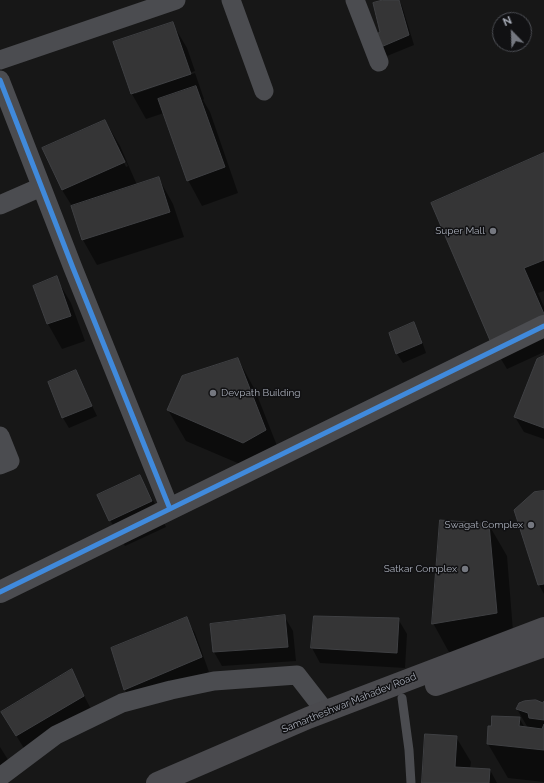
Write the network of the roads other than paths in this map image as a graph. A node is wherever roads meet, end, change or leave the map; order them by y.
1 (176, 0) edge
2 (231, 0) edge
3 (355, 0) edge
4 (136, 7) edge
5 (0, 60) edge
6 (379, 62) dead end
7 (0, 80) edge
8 (264, 91) dead end
9 (41, 187) junction
10 (0, 205) edge
11 (544, 326) edge
12 (0, 436) edge
13 (0, 465) edge
14 (170, 509) junction
15 (0, 592) edge
16 (544, 628) edge
17 (544, 646) edge
18 (402, 698) junction
19 (325, 711) junction
20 (0, 777) edge
21 (157, 783) edge
22 (196, 783) edge
23 (411, 783) edge

1 - 4 street
2 - 8 street
3 - 6 street
4 - 5 street
7 - 9 street
9 - 10 street
9 - 14 street
11 - 14 street
12 - 13 street
14 - 15 street
16 - 19 main road, Samartheshwar Mahadev Road
17 - 18 main road, Samartheshwar Mahadev Road
18 - 22 main road, Samartheshwar Mahadev Road
18 - 23 lane
19 - 20 street
19 - 21 main road, Samartheshwar Mahadev Road

